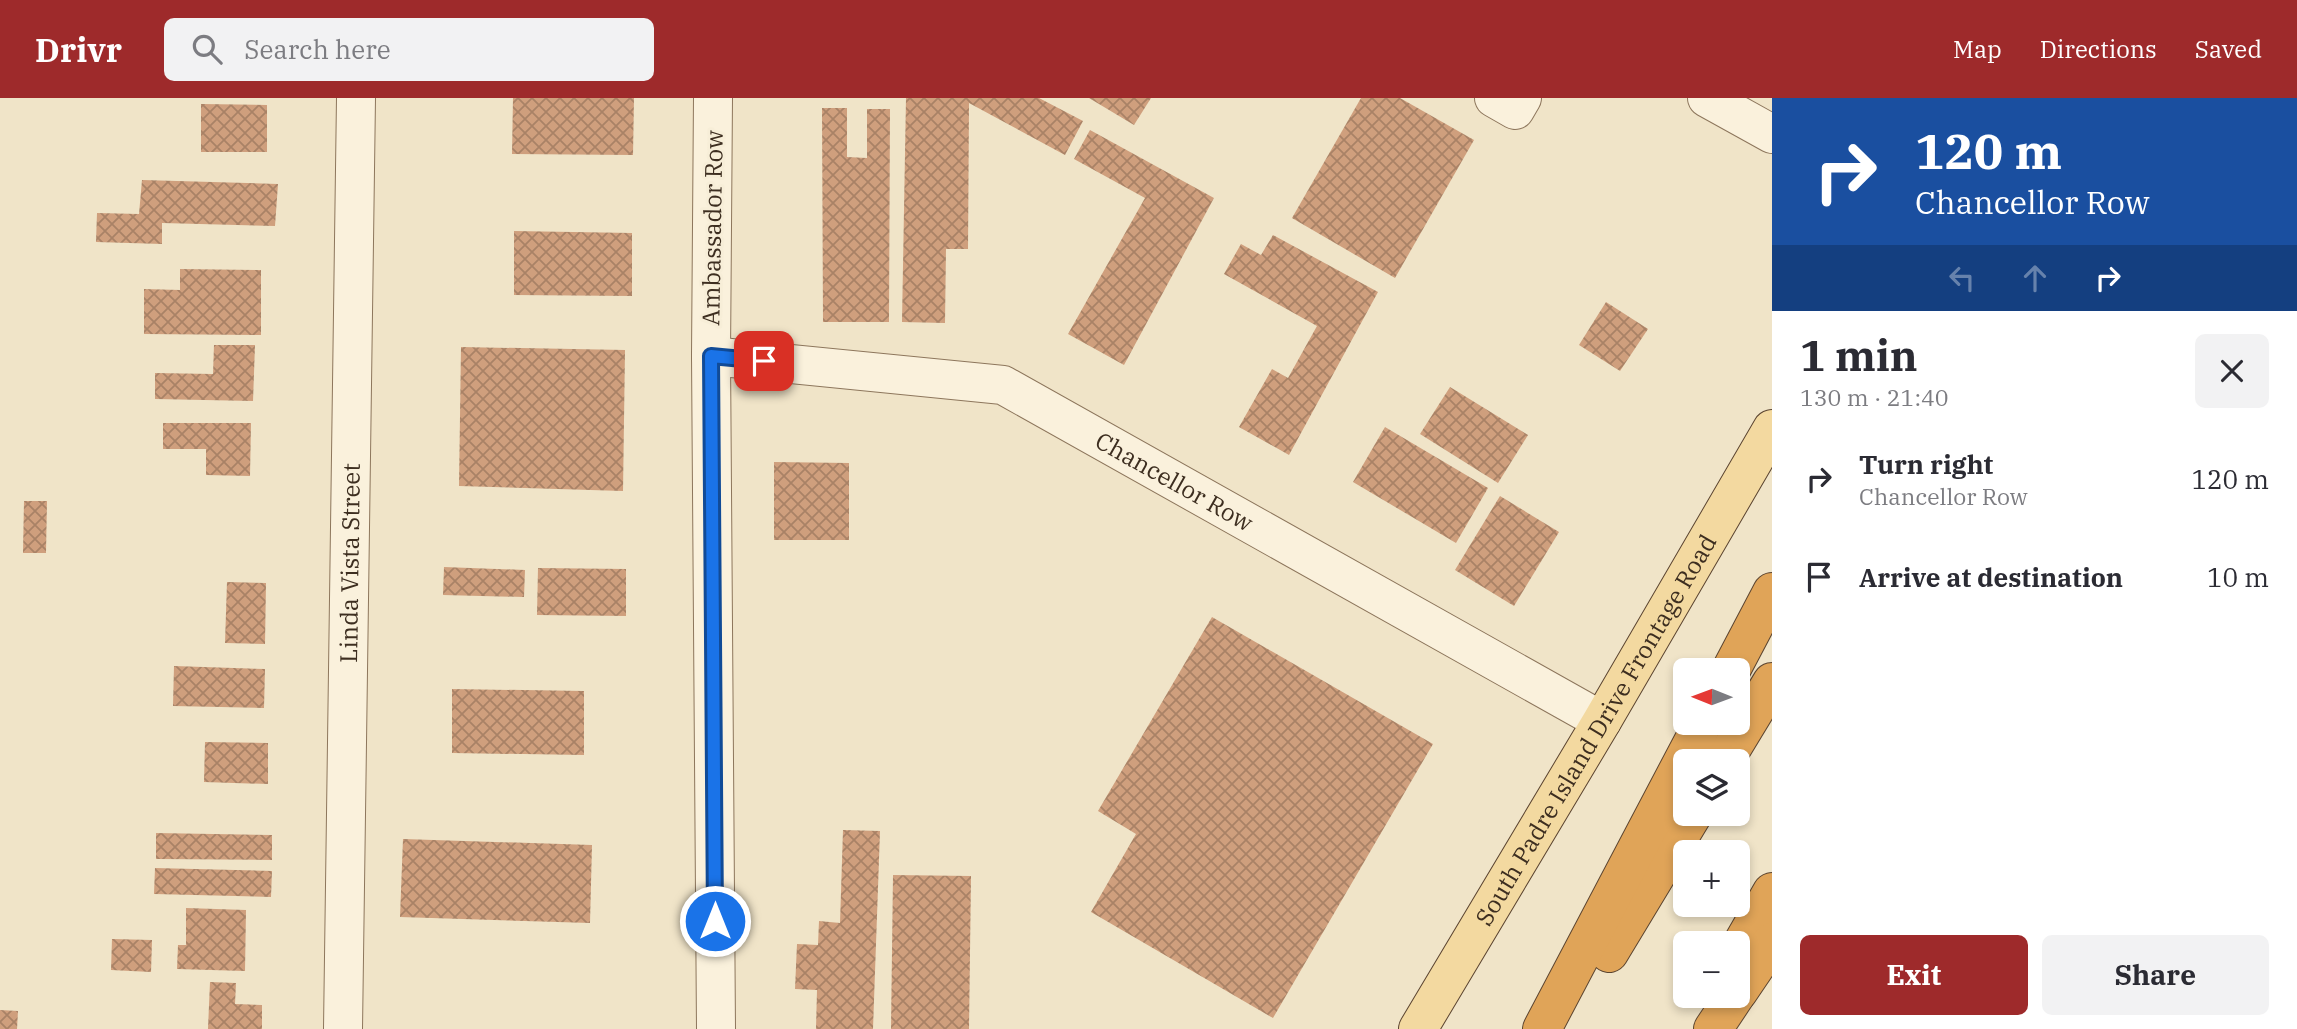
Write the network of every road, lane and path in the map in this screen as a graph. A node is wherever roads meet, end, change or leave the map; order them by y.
1 (356, 98) edge
2 (713, 98) edge
3 (1494, 98) edge
4 (1522, 98) edge
5 (1707, 98) edge
6 (1772, 134) edge
7 (711, 356) junction
8 (1772, 429) edge
9 (1772, 592) edge
10 (1737, 658) edge
11 (1772, 682) edge
12 (1602, 721) junction
13 (1697, 735) edge
14 (1731, 749) edge
15 (1686, 826) edge
16 (1772, 892) edge
17 (1750, 931) edge
18 (1772, 942) edge
19 (1750, 975) edge
20 (1704, 1008) edge
21 (1727, 1008) edge
22 (343, 1029) edge
23 (716, 1029) edge
24 (1418, 1029) edge
25 (1542, 1029) edge
26 (1563, 1029) edge
27 (1692, 1029) edge
28 (1713, 1029) edge

1 - 22 street, Linda Vista Street
2 - 7 street, Ambassador Row
3 - 4 street
5 - 6 street
7 - 12 street, Chancellor Row
7 - 23 street, Ambassador Row
8 - 12 main road, South Padre Island Drive Frontage Road
9 - 10 highway
11 - 14 highway
12 - 24 main road, South Padre Island Drive Frontage Road
13 - 25 highway
15 - 26 highway
16 - 17 highway
18 - 19 highway
20 - 27 highway
21 - 28 highway

